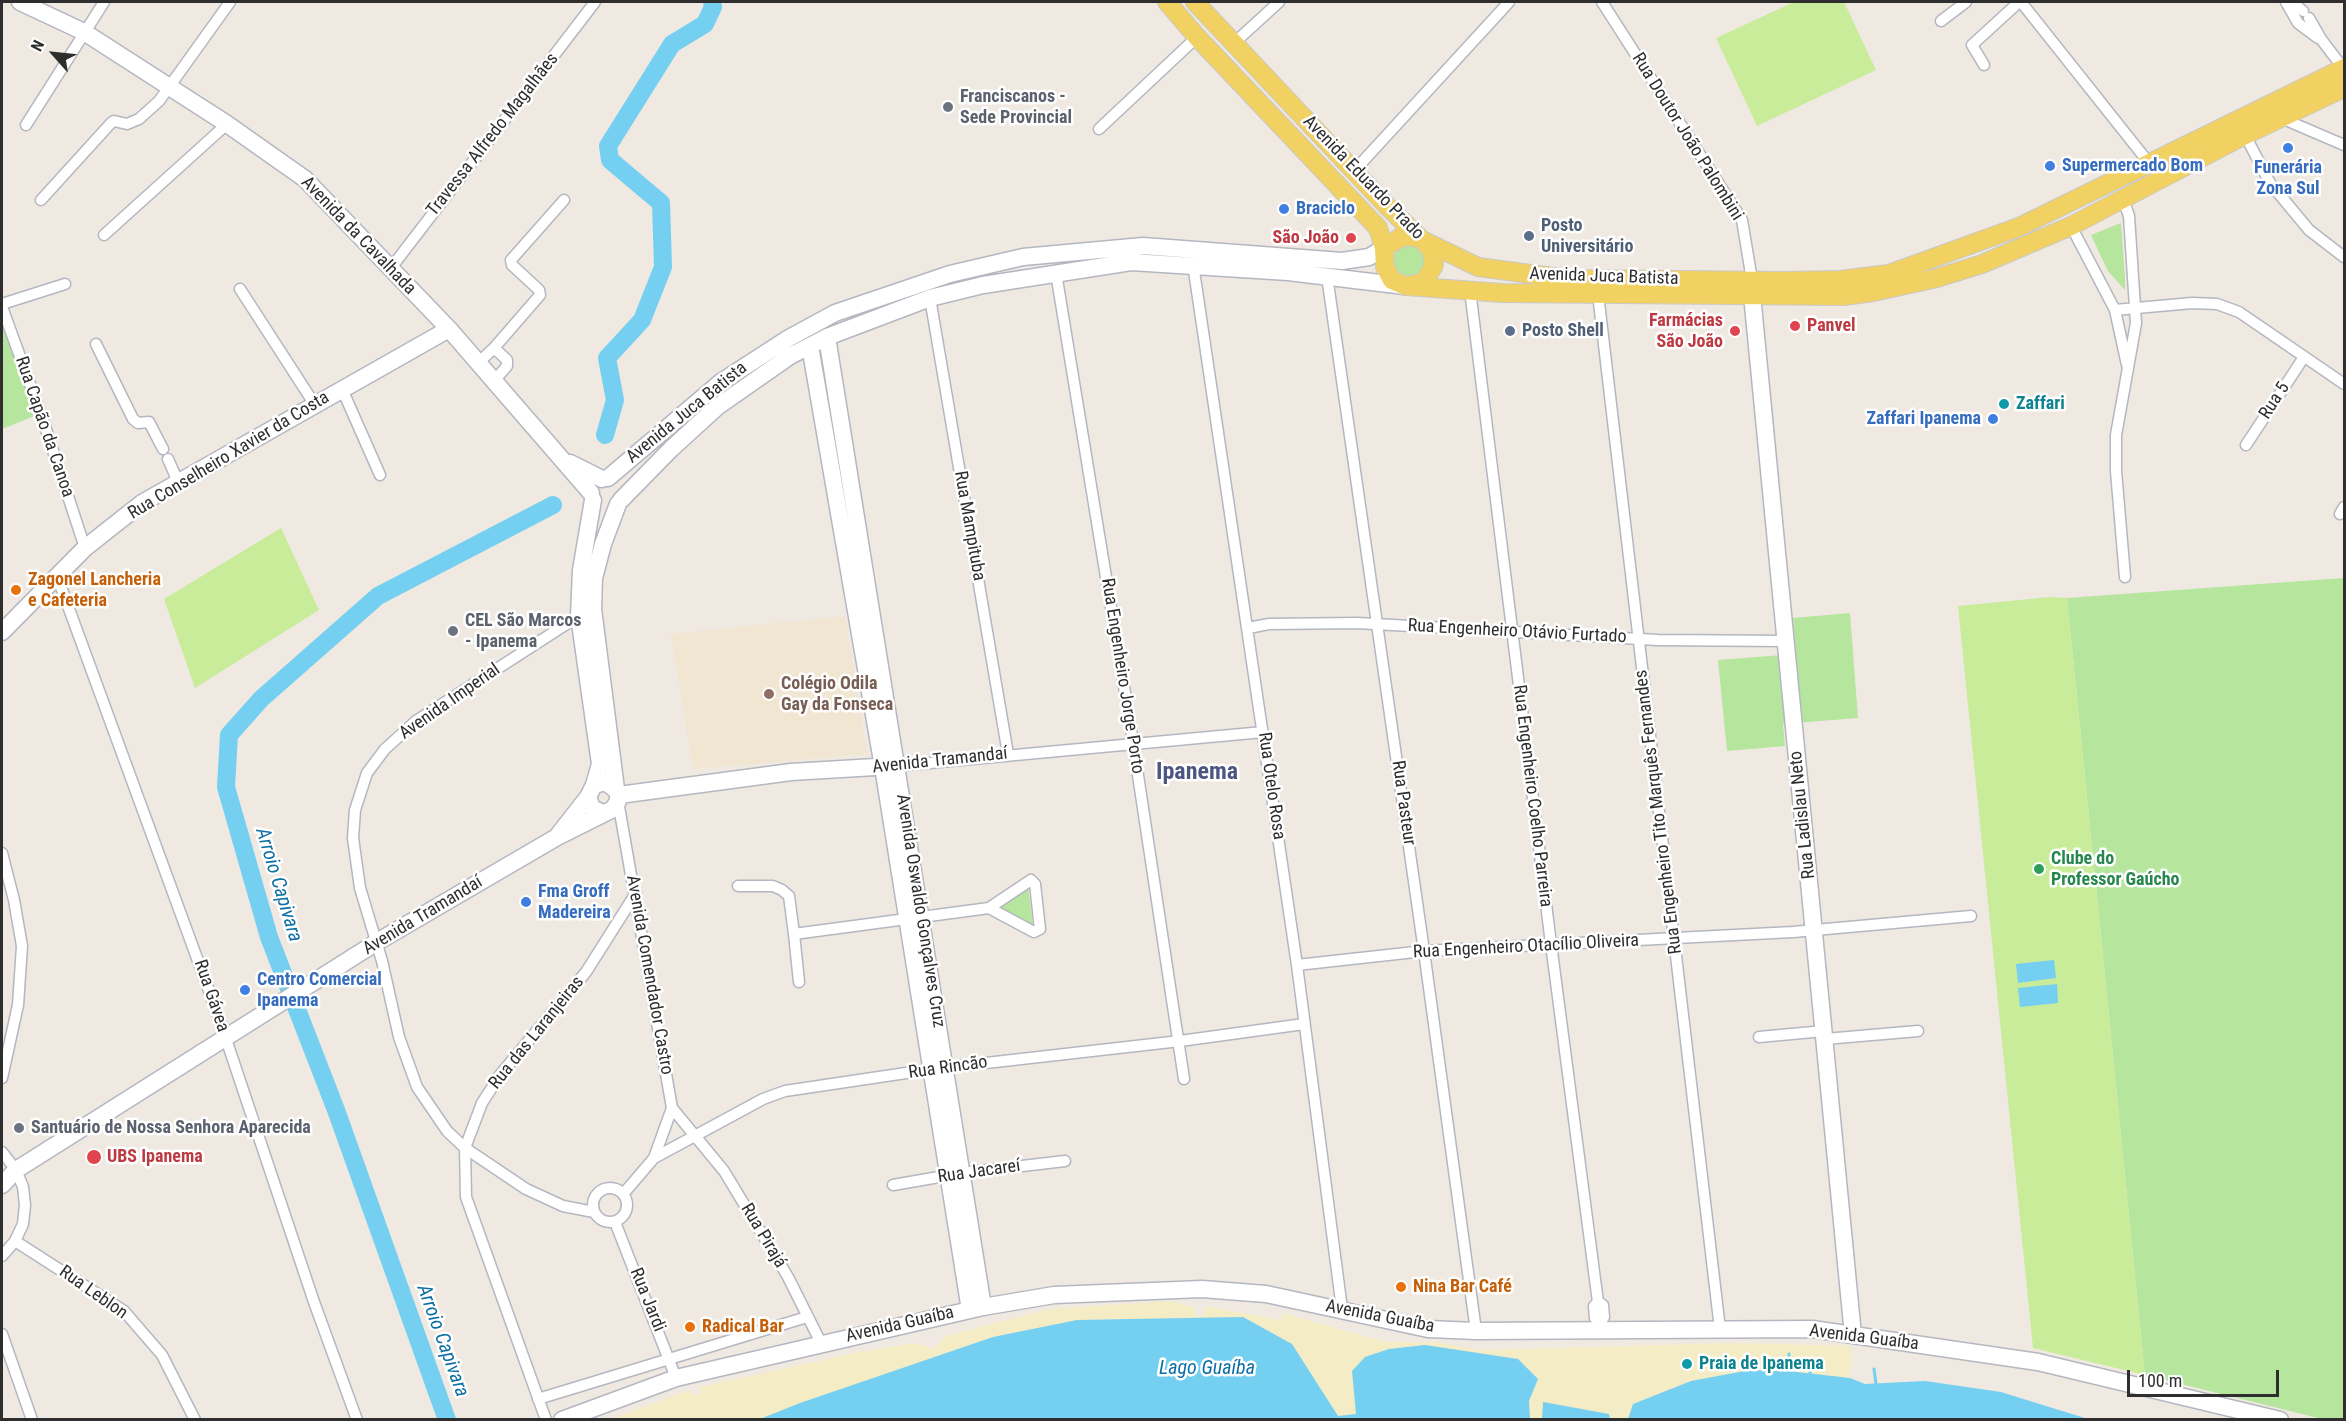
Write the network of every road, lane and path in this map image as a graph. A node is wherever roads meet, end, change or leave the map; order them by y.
1 (20, 2) edge
2 (104, 2) edge
3 (230, 2) edge
4 (595, 2) edge
5 (1167, 2) edge
6 (1195, 2) edge
7 (1280, 2) edge
8 (1509, 2) edge
9 (1602, 2) edge
10 (1966, 2) edge
11 (2020, 2) edge
12 (2286, 2) edge
13 (2292, 2) edge
14 (1941, 21) dead end
15 (84, 32) junction
16 (1197, 38) junction
17 (2321, 39) junction
18 (1233, 44) junction
19 (1984, 65) dead end
20 (2344, 68) edge
21 (170, 86) junction
22 (2344, 88) edge
23 (2281, 118) junction
24 (227, 124) junction
25 (26, 125) dead end
26 (1099, 129) dead end
27 (2245, 135) junction
28 (2344, 145) edge
29 (2149, 163) junction
30 (1354, 171) junction
31 (2122, 199) junction
32 (41, 200) dead end
33 (564, 200) dead end
34 (2071, 226) junction
35 (104, 235) dead end
36 (1422, 240) junction
37 (1384, 248) junction
38 (2344, 257) edge
39 (1193, 264) junction
40 (391, 268) junction
41 (1056, 273) junction
42 (1327, 276) junction
43 (66, 284) dead end
44 (1406, 286) junction
45 (1752, 288) junction
46 (240, 289) dead end
47 (1470, 290) junction
48 (1598, 294) junction
49 (930, 298) junction
50 (2, 305) edge
51 (2135, 308) junction
52 (2115, 310) junction
53 (449, 329) junction
54 (827, 337) junction
55 (96, 344) dead end
56 (810, 346) junction
57 (494, 348) junction
58 (2304, 357) junction
59 (478, 363) junction
60 (2128, 368) junction
61 (494, 381) junction
62 (2344, 384) edge
63 (342, 389) junction
64 (315, 405) junction
65 (2246, 445) dead end
66 (566, 461) junction
67 (380, 475) dead end
68 (605, 478) junction
69 (178, 482) junction
70 (843, 493) junction
71 (592, 496) junction
72 (619, 502) junction
73 (85, 548) junction
74 (57, 576) junction
75 (2125, 577) dead end
76 (579, 616) junction
77 (1377, 624) junction
78 (1248, 628) junction
79 (2, 632) edge
80 (1512, 633) junction
81 (1638, 639) junction
82 (1786, 641) junction
83 (1263, 732) junction
84 (1133, 743) junction
85 (1008, 754) junction
86 (890, 766) junction
87 (591, 791) junction
88 (618, 795) junction
89 (604, 813) junction
90 (557, 837) junction
91 (626, 842) junction
92 (2, 853) edge
93 (738, 886) dead end
94 (636, 893) junction
95 (989, 908) junction
96 (914, 916) junction
97 (1971, 916) dead end
98 (1814, 931) junction
99 (794, 934) junction
100 (1674, 939) junction
101 (377, 942) junction
102 (1551, 944) junction
103 (1424, 951) junction
104 (1297, 965) junction
105 (799, 982) dead end
106 (1304, 1023) junction
107 (1918, 1031) dead end
108 (1824, 1035) junction
109 (226, 1037) junction
110 (1759, 1037) dead end
111 (1180, 1041) junction
112 (939, 1068) junction
113 (2, 1078) edge
114 (1184, 1079) dead end
115 (672, 1108) junction
116 (694, 1137) junction
117 (465, 1148) junction
118 (2, 1152) edge
119 (654, 1158) junction
120 (1065, 1161) dead end
121 (9, 1171) edge
122 (956, 1174) junction
123 (2, 1185) edge
124 (893, 1185) dead end
125 (624, 1193) junction
126 (594, 1212) junction
127 (615, 1222) junction
128 (15, 1241) junction
129 (2, 1256) edge
130 (976, 1308) junction
131 (1342, 1309) junction
132 (807, 1317) junction
133 (1601, 1326) junction
134 (1720, 1329) junction
135 (1476, 1331) junction
136 (2, 1334) edge
137 (1853, 1335) junction
138 (821, 1343) junction
139 (670, 1358) junction
140 (676, 1378) junction
141 (538, 1399) junction
142 (32, 1419) edge
143 (195, 1419) edge
144 (357, 1419) edge
145 (546, 1419) edge
146 (562, 1419) edge
147 (2280, 1419) edge

1 - 15 street, Avenida da Cavalhada
2 - 15 street
3 - 21 street
4 - 40 street, Travessa Alfredo Magalhães
5 - 16 main road, Avenida Eduardo Prado
6 - 18 main road, Avenida Eduardo Prado
7 - 18 street
8 - 30 street
9 - 45 street, Rua Doutor João Palombini
10 - 14 street
11 - 19 street
11 - 29 street
12 - 17 street
13 - 17 street
15 - 21 street, Avenida da Cavalhada
15 - 25 street
16 - 26 street
16 - 37 main road, Avenida Eduardo Prado
17 - 20 street
18 - 30 main road, Avenida Eduardo Prado
20 - 29 main road, Avenida Juca Batista
21 - 24 street, Avenida da Cavalhada
21 - 32 street
22 - 23 main road, Avenida Juca Batista
23 - 27 main road, Avenida Juca Batista
23 - 28 street
24 - 35 street
24 - 40 street, Avenida da Cavalhada
27 - 31 main road, Avenida Juca Batista
27 - 38 street
29 - 45 main road, Avenida Juca Batista
30 - 36 main road, Avenida Eduardo Prado
31 - 34 main road, Avenida Juca Batista
31 - 51 street
33 - 57 street
34 - 45 main road, Avenida Juca Batista
34 - 52 street
36 - 37 main road, Avenida Juca Batista
36 - 44 main road, Avenida Eduardo Prado
36 - 45 main road, Avenida Juca Batista
37 - 44 main road, Avenida Eduardo Prado
37 - 68 street, Avenida Juca Batista
39 - 41 street, Avenida Juca Batista
39 - 42 street, Avenida Juca Batista
39 - 78 street, Rua Otelo Rosa
40 - 53 street, Avenida da Cavalhada
41 - 49 street, Avenida Juca Batista
41 - 84 street, Rua Engenheiro Jorge Porto
42 - 44 street, Avenida Juca Batista
42 - 77 street, Rua Pasteur
43 - 50 street
44 - 47 main road, Avenida Juca Batista
45 - 48 main road, Avenida Juca Batista
45 - 82 street, Rua Ladislau Neto
46 - 64 street
47 - 48 main road, Avenida Juca Batista
47 - 80 street, Rua Engenheiro Coelho Parreira
48 - 81 street, Rua Engenheiro Tito Marquês Fernandes
49 - 54 street, Avenida Juca Batista
49 - 85 street, Rua Mampituba
50 - 73 street, Rua Capão da Canoa
51 - 52 street
51 - 58 street
51 - 60 street
52 - 60 street
53 - 59 street, Avenida da Cavalhada
53 - 63 street, Rua Conselheiro Xavier da Costa
54 - 56 street, Avenida Juca Batista
54 - 70 street, Avenida Oswaldo Gonçalves Cruz
55 - 69 street
56 - 70 street, Avenida Oswaldo Gonçalves Cruz
56 - 72 street, Avenida Juca Batista
57 - 59 street
57 - 61 street
58 - 62 street
58 - 65 street, Rua 5
59 - 61 street, Avenida da Cavalhada
60 - 75 street
61 - 66 street, Avenida da Cavalhada
63 - 64 street, Rua Conselheiro Xavier da Costa
63 - 67 street
64 - 69 street, Rua Conselheiro Xavier da Costa
66 - 68 street, Avenida da Cavalhada
66 - 71 street, Avenida da Cavalhada
68 - 71 street
68 - 72 street
69 - 73 street, Rua Conselheiro Xavier da Costa
70 - 86 street, Avenida Oswaldo Gonçalves Cruz
71 - 72 street
71 - 76 street
72 - 88 street, Avenida Comendador Castro
73 - 74 street, Rua Conselheiro Xavier da Costa
74 - 79 street, Rua Conselheiro Xavier da Costa
74 - 109 street, Rua Gávea
76 - 87 street
76 - 101 street, Avenida Imperial
77 - 78 street, Rua Engenheiro Otávio Furtado
77 - 80 street, Rua Engenheiro Otávio Furtado
77 - 103 street, Rua Pasteur
78 - 83 street, Rua Otelo Rosa
80 - 81 street, Rua Engenheiro Otávio Furtado
80 - 102 street, Rua Engenheiro Coelho Parreira
81 - 82 street, Rua Engenheiro Otávio Furtado
81 - 100 street, Rua Engenheiro Tito Marquês Fernandes
82 - 98 street, Rua Ladislau Neto
83 - 84 street, Avenida Tramandaí
83 - 104 street, Rua Otelo Rosa
84 - 85 street, Avenida Tramandaí
84 - 111 street, Rua Engenheiro Jorge Porto
85 - 86 street, Avenida Tramandaí
86 - 88 street, Avenida Tramandaí
86 - 96 street, Avenida Oswaldo Gonçalves Cruz
87 - 88 street
87 - 89 street
87 - 90 street, Avenida Tramandaí
88 - 89 street
88 - 91 street, Avenida Comendador Castro
89 - 90 street, Avenida Tramandaí
89 - 91 street, Avenida Comendador Castro
90 - 101 street, Avenida Tramandaí
91 - 94 street, Avenida Comendador Castro
92 - 113 street
93 - 99 street
94 - 115 street, Avenida Comendador Castro
94 - 117 street, Rua das Laranjeiras
95 - 95 street
95 - 96 street
96 - 99 street
96 - 112 street, Avenida Oswaldo Gonçalves Cruz
97 - 98 street, Rua Engenheiro Otacílio Oliveira
98 - 100 street, Rua Engenheiro Otacílio Oliveira
98 - 108 street, Rua Ladislau Neto
99 - 105 street
100 - 102 street, Rua Engenheiro Otacílio Oliveira
100 - 134 street, Rua Engenheiro Tito Marquês Fernandes
101 - 109 street, Avenida Tramandaí
101 - 117 street, Avenida Imperial
102 - 103 street, Rua Engenheiro Otacílio Oliveira
102 - 133 street, Rua Engenheiro Coelho Parreira
103 - 104 street, Rua Engenheiro Otacílio Oliveira
103 - 135 street, Rua Pasteur
104 - 106 street, Rua Otelo Rosa
106 - 111 street, Rua Rincão
106 - 131 street, Rua Otelo Rosa
107 - 108 street
108 - 110 street
108 - 137 street, Rua Ladislau Neto
109 - 121 street, Avenida Tramandaí
109 - 144 street, Rua Gávea
111 - 112 street, Rua Rincão
111 - 114 street, Rua Engenheiro Jorge Porto
112 - 116 street, Rua Rincão
112 - 122 street, Avenida Oswaldo Gonçalves Cruz
115 - 116 street, Avenida Comendador Castro
115 - 119 street, Avenida Comendador Castro
116 - 119 street, Rua Rincão
116 - 132 street, Rua Pirajá
117 - 126 street, Avenida Imperial
117 - 141 street, Rua das Laranjeiras
118 - 121 street
119 - 125 street, Rua Rincão
120 - 122 street, Rua Jacareí
121 - 123 street, Avenida Tramandaí
121 - 128 street
122 - 124 street, Rua Jacareí
122 - 130 street, Avenida Oswaldo Gonçalves Cruz
125 - 126 street
125 - 127 street
126 - 127 street
127 - 139 street, Rua Jardi
128 - 129 street
128 - 143 street, Rua Leblon
130 - 131 street, Avenida Guaíba
130 - 138 street, Avenida Guaíba
131 - 135 street, Avenida Guaíba
132 - 138 street, Rua Pirajá
132 - 139 street
133 - 134 street, Avenida Guaíba
133 - 135 street, Avenida Guaíba
134 - 137 street, Avenida Guaíba
136 - 142 street
137 - 147 street, Avenida Guaíba
138 - 140 street, Avenida Guaíba
139 - 140 street, Rua Jardi
139 - 141 street
140 - 146 street, Avenida Guaíba
141 - 145 street, Rua das Laranjeiras

